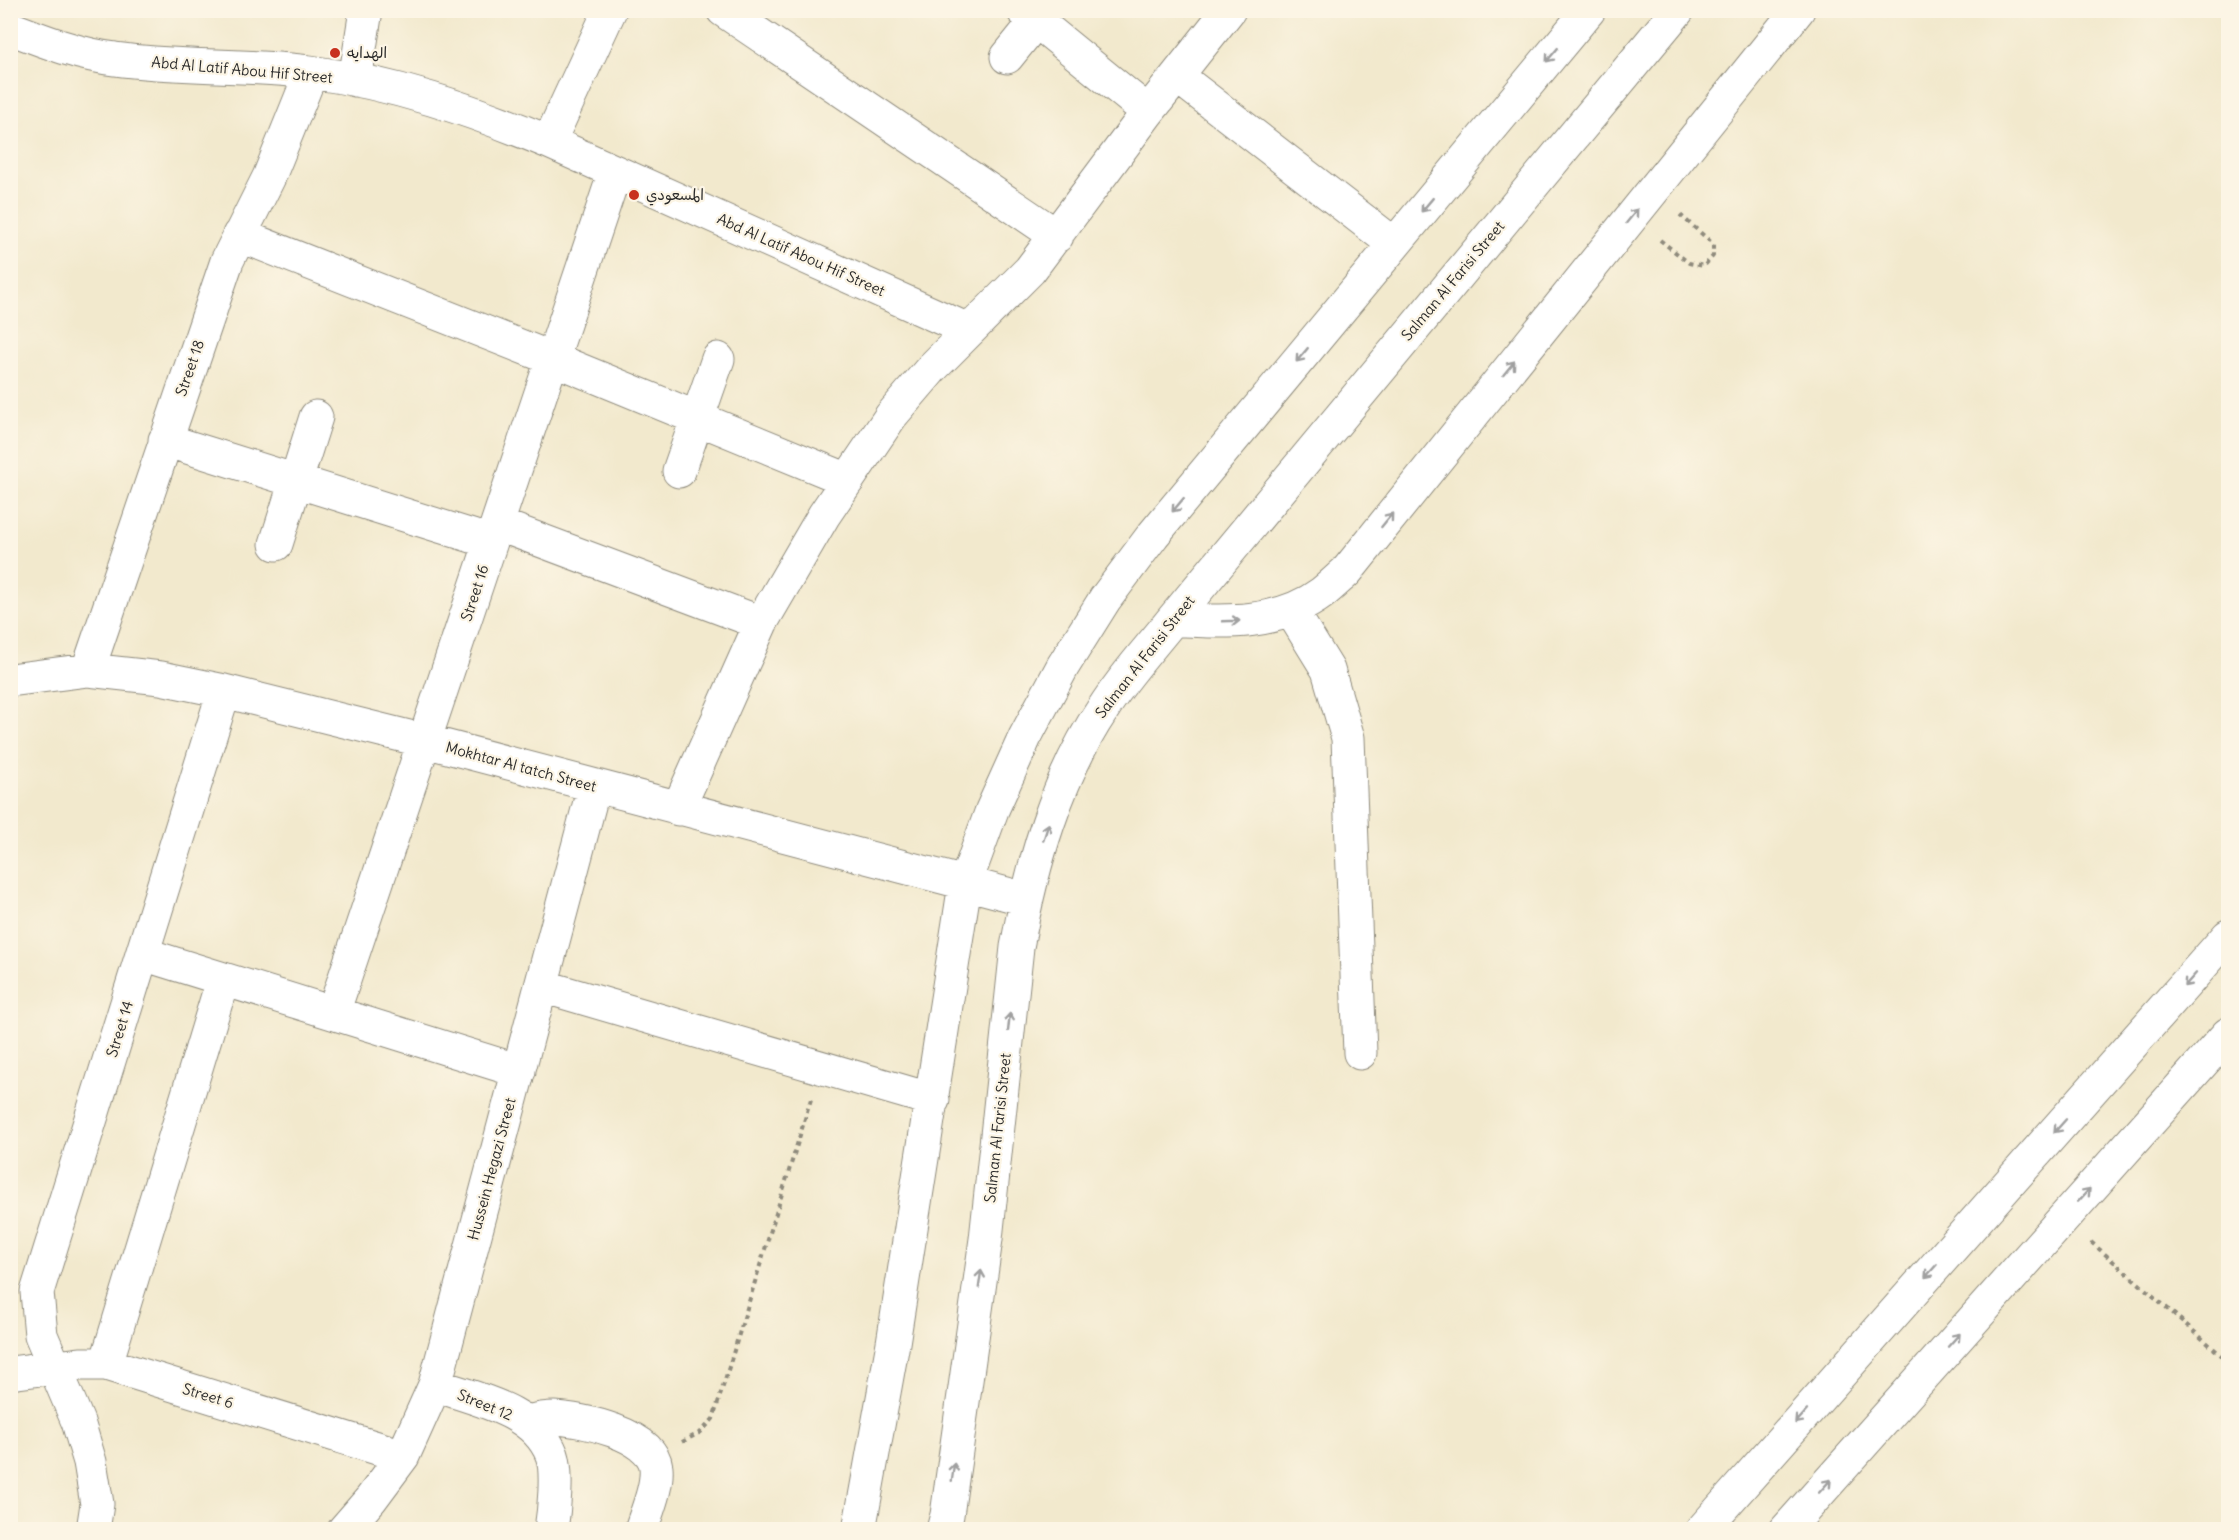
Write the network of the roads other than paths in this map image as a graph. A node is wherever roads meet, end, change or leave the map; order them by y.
1 (366, 10) edge
2 (610, 10) edge
3 (723, 10) edge
4 (1229, 10) edge
5 (1589, 10) edge
6 (1678, 10) edge
7 (1798, 10) edge
8 (1030, 16) edge
9 (10, 28) edge
10 (1007, 57) dead end
11 (311, 73) junction
12 (1177, 76) junction
13 (355, 80) junction
14 (1148, 112) junction
15 (549, 142) junction
16 (615, 172) junction
17 (239, 235) junction
18 (1057, 236) junction
19 (1394, 244) junction
20 (968, 330) junction
21 (553, 359) junction
22 (718, 360) dead end
23 (316, 417) dead end
24 (697, 418) junction
25 (165, 440) junction
26 (679, 471) dead end
27 (848, 480) junction
28 (296, 481) junction
29 (494, 533) junction
30 (276, 544) dead end
31 (1291, 610) junction
32 (1173, 619) junction
33 (761, 623) junction
34 (88, 670) junction
35 (10, 680) edge
36 (224, 691) junction
37 (425, 741) junction
38 (594, 787) junction
39 (678, 809) junction
40 (965, 884) junction
41 (1026, 899) junction
42 (2229, 936) edge
43 (143, 954) junction
44 (223, 979) junction
45 (542, 986) junction
46 (333, 1013) junction
47 (2229, 1034) edge
48 (1360, 1053) dead end
49 (519, 1071) junction
50 (933, 1100) junction
51 (106, 1365) junction
52 (54, 1368) junction
53 (10, 1373) edge
54 (435, 1385) junction
55 (526, 1422) junction
56 (403, 1456) junction
57 (93, 1530) edge
58 (344, 1530) edge
59 (551, 1530) edge
60 (641, 1530) edge
61 (859, 1530) edge
62 (943, 1530) edge
63 (1702, 1530) edge
64 (1786, 1530) edge

1 - 13 street
2 - 15 street
3 - 18 street
4 - 12 street
5 -> 19 street
6 - 32 street, Salman Al Farisi Street
31 -> 7 street
8 - 10 street
8 - 14 street
9 - 11 street, Abd Al Latif Abou Hif Street
11 - 13 street, Abd Al Latif Abou Hif Street
11 - 17 street, Street 18
12 - 14 street
12 - 19 street
13 - 15 street, Abd Al Latif Abou Hif Street
14 - 18 street
15 - 16 street, Abd Al Latif Abou Hif Street
16 - 20 street, Abd Al Latif Abou Hif Street
16 - 21 street, Street 16
17 - 21 street
17 - 25 street, Street 18
18 - 20 street
19 -> 40 street
20 - 27 street
21 - 24 street
21 - 29 street, Street 16
22 - 24 street
23 - 28 street
24 - 26 street
24 - 27 street
25 - 28 street
25 - 34 street, Street 18
27 - 33 street
28 - 29 street
28 - 30 street
29 - 33 street
29 - 37 street, Street 16
32 -> 31 street
31 - 48 street
41 -> 32 street, Salman Al Farisi Street
33 - 39 street
34 - 35 street, Mokhtar Al tatch Street
34 - 36 street, Mokhtar Al tatch Street
36 - 37 street, Mokhtar Al tatch Street
36 - 43 street, Street 14
37 - 38 street, Mokhtar Al tatch Street
37 - 46 street, Street 16
38 - 39 street, Mokhtar Al tatch Street
38 - 45 street, Hussein Hegazi Street
39 - 40 street, Mokhtar Al tatch Street
40 - 41 street, Mokhtar Al tatch Street
40 - 50 street
62 -> 41 street, Salman Al Farisi Street
42 -> 63 street
43 - 44 street
43 - 52 street, Street 14
44 - 46 street
44 - 51 street
45 - 49 street, Hussein Hegazi Street
45 - 50 street
46 - 49 street
64 -> 47 street
49 - 54 street, Hussein Hegazi Street
50 - 61 street
51 - 52 street, Street 6
51 - 56 street, Street 6
52 - 53 street, Street 6
52 - 57 street, Street 14
54 - 55 street, Street 12
54 - 56 street, Hussein Hegazi Street
55 - 59 street, Street 12
55 - 60 street
56 - 58 street, Hussein Hegazi Street

